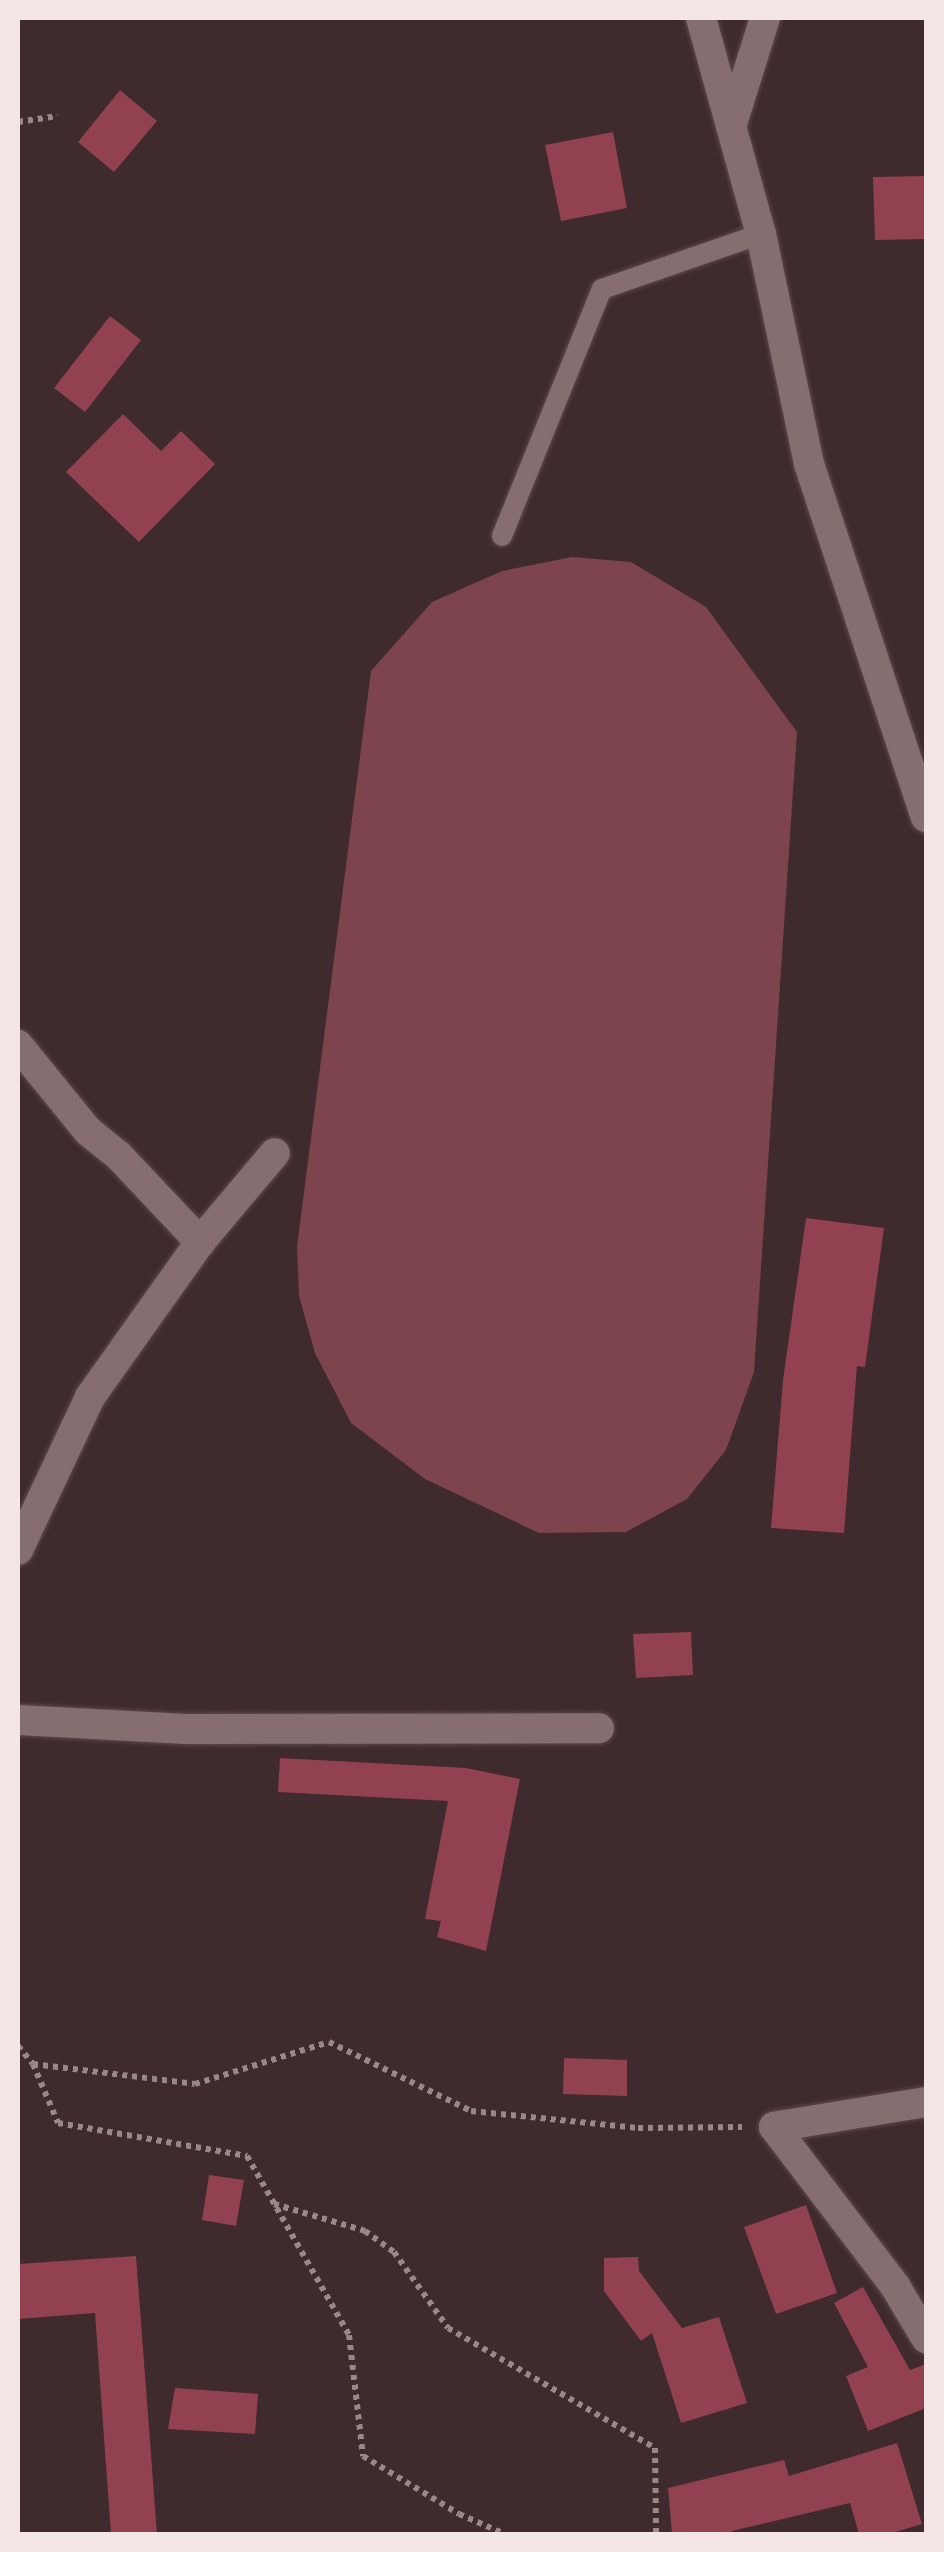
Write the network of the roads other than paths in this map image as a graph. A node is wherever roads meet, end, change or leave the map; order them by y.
1 (700, 18) edge
2 (764, 18) edge
3 (730, 130) junction
4 (762, 234) junction
5 (502, 536) dead end
6 (926, 818) edge
7 (18, 1046) edge
8 (275, 1153) dead end
9 (200, 1242) junction
10 (18, 1550) edge
11 (18, 1720) edge
12 (599, 1728) dead end
13 (926, 2102) edge
14 (926, 2338) edge

1 - 3 street
2 - 3 street
3 - 4 street
4 - 5 lane
4 - 6 street
7 - 9 street
8 - 9 street
9 - 10 street
11 - 12 street
13 - 14 street

